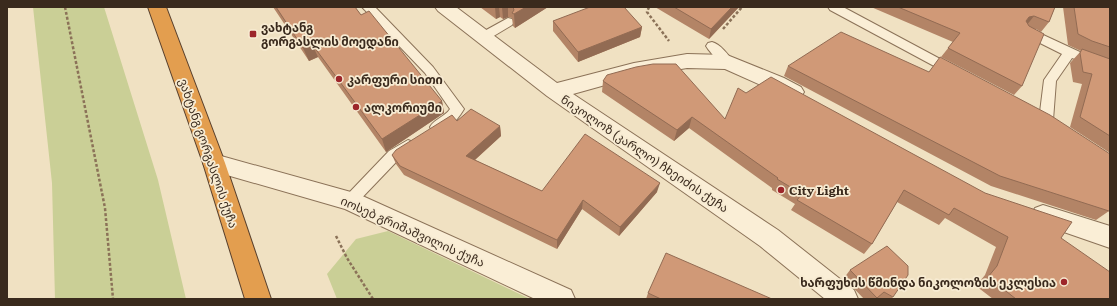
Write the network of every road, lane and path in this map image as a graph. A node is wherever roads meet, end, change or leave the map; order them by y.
1 (65, 7) edge
2 (157, 7) edge
3 (368, 7) edge
4 (444, 7) edge
5 (648, 7) edge
6 (742, 7) edge
7 (834, 7) edge
8 (508, 22) dead end
9 (1026, 31) edge
10 (483, 36) junction
11 (712, 46) joint
12 (1069, 53) junction
13 (687, 60) junction
14 (727, 62) junction
15 (1110, 66) edge
16 (962, 76) edge
17 (554, 91) junction
18 (809, 101) edge
19 (1032, 112) edge
20 (1046, 120) junction
21 (1058, 128) edge
22 (214, 163) junction
23 (350, 200) junction
24 (1028, 210) edge
25 (336, 236) dead end
26 (1110, 237) edge
27 (113, 299) edge
28 (258, 299) edge
29 (373, 299) edge
30 (562, 299) edge
31 (845, 299) edge

1 - 27 path
2 - 22 highway, ვახტანგ გორგასლის ქუჩა
3 - 23 lane
4 - 10 street, ნიკოლოზ (კარლო) ჩხეიძის ქუჩა
5 - 13 path
6 - 11 path
7 - 16 lane
8 - 10 lane
9 - 12 lane
10 - 17 street, ნიკოლოზ (კარლო) ჩხეიძის ქუჩა
11 - 14 lane
12 - 15 lane
12 - 20 lane
13 - 14 street
13 - 17 street
14 - 18 street
17 - 31 street, ნიკოლოზ (კარლო) ჩხეიძის ქუჩა
19 - 20 lane
20 - 21 lane
22 - 23 street, იოსებ გრიშაშვილის ქუჩა
22 - 28 highway, ვახტანგ გორგასლის ქუჩა
23 - 30 street, იოსებ გრიშაშვილის ქუჩა
24 - 26 street
25 - 29 path

